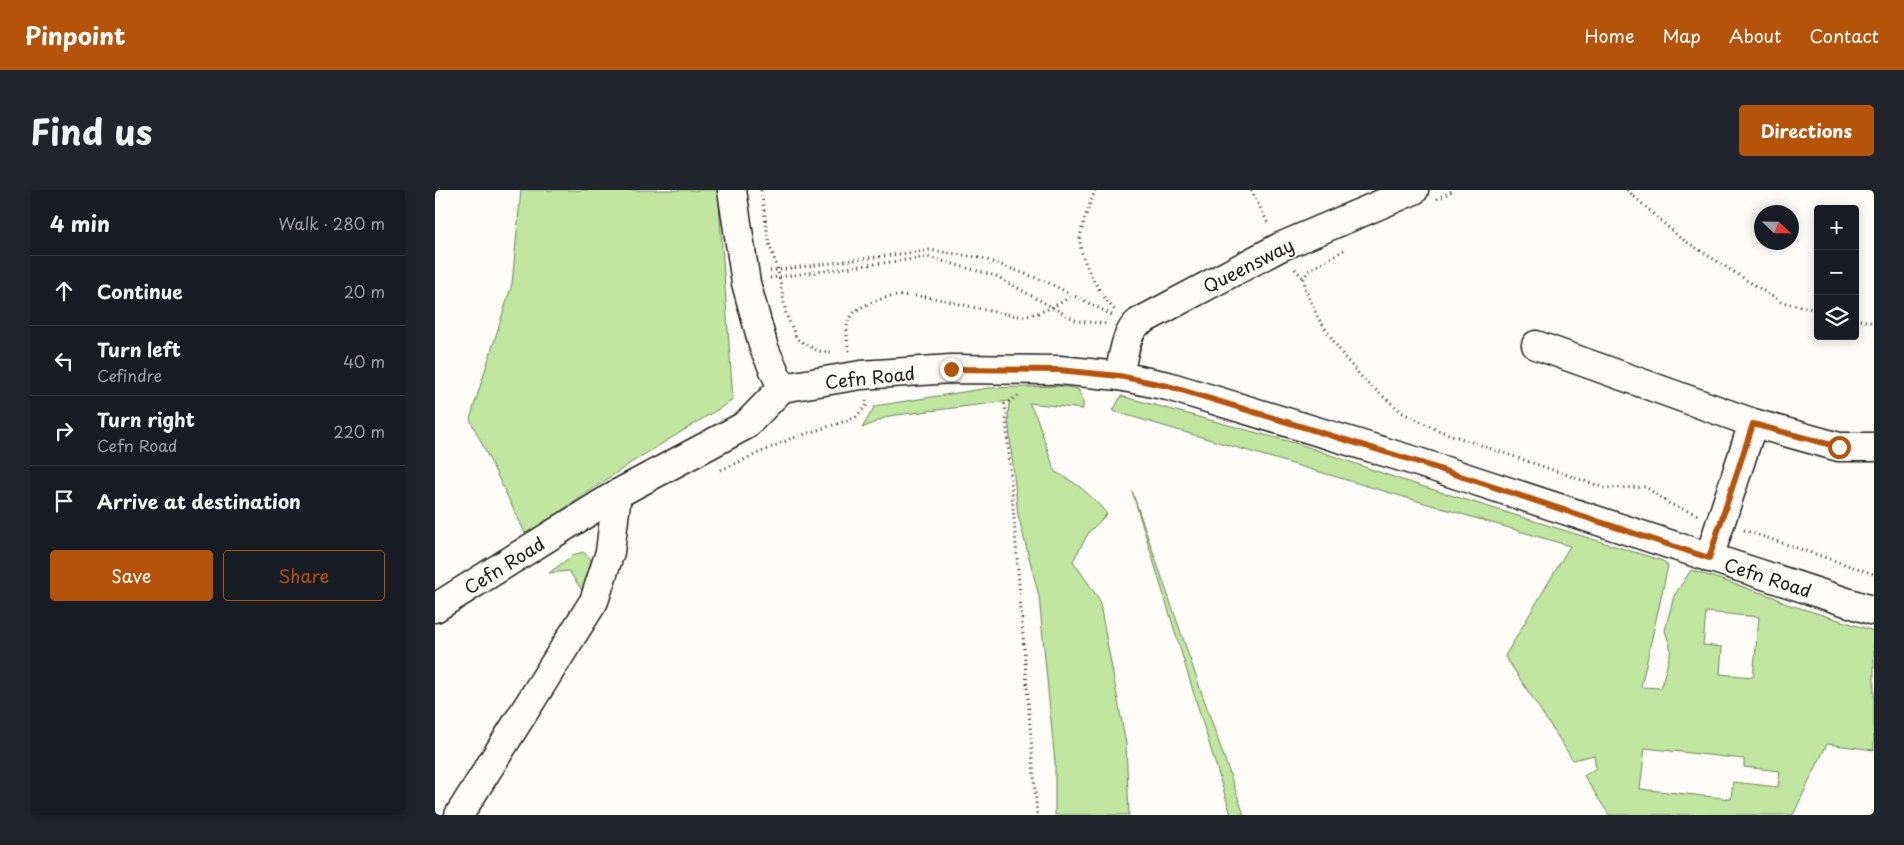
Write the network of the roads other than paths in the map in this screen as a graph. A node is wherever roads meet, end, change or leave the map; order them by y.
1 (732, 190) edge
2 (1421, 197) edge
3 (1536, 345) dead end
4 (1119, 376) junction
5 (782, 388) junction
6 (1753, 424) junction
7 (1874, 447) edge
8 (617, 494) junction
9 (1709, 558) junction
10 (435, 608) edge
11 (1874, 611) edge
12 (459, 815) edge

1 - 5 street
2 - 4 street, Queensway
3 - 6 street
4 - 5 street, Cefn Road
4 - 9 street, Cefn Road
5 - 8 street, Cefn Road
6 - 7 street
6 - 9 street
8 - 10 street, Cefn Road
8 - 12 street
9 - 11 street, Cefn Road

